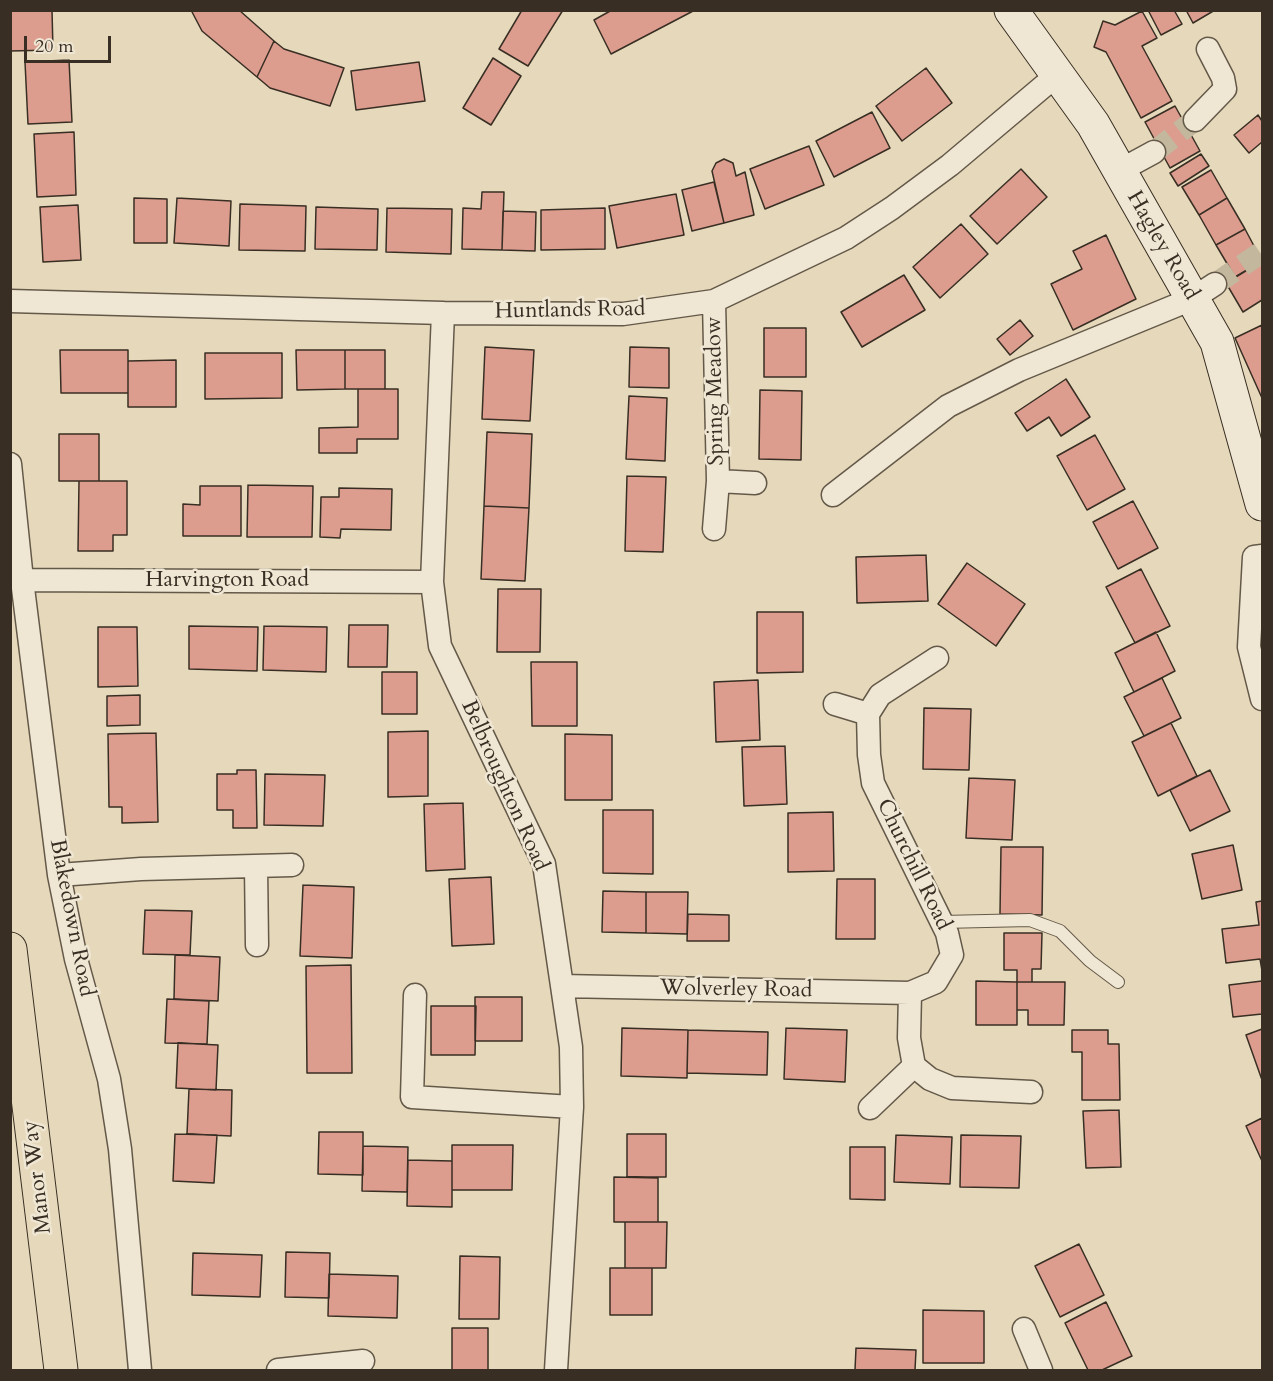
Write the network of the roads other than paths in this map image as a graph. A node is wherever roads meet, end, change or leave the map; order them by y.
1 (1011, 10) edge
2 (1208, 49) dead end
3 (1058, 74) junction
4 (1195, 120) tunnel mouth
5 (1154, 152) tunnel mouth
6 (1119, 171) junction
7 (1204, 291) junction
8 (10, 301) edge
9 (714, 301) junction
10 (443, 313) junction
11 (10, 464) edge
12 (718, 481) junction
13 (754, 483) dead end
14 (833, 495) dead end
15 (1263, 504) edge
16 (714, 529) dead end
17 (1263, 556) edge
18 (22, 580) junction
19 (432, 582) junction
20 (937, 658) dead end
21 (1263, 699) edge
22 (835, 704) dead end
23 (868, 714) junction
24 (292, 865) dead end
25 (256, 866) junction
26 (59, 875) junction
27 (942, 922) junction
28 (257, 945) dead end
29 (10, 949) edge
30 (1118, 981) dead end
31 (562, 986) junction
32 (910, 993) junction
33 (415, 995) dead end
34 (914, 1066) junction
35 (1031, 1092) dead end
36 (572, 1107) junction
37 (870, 1108) dead end
38 (1024, 1329) dead end
39 (363, 1361) dead end
40 (288, 1370) edge
41 (61, 1371) edge
42 (140, 1371) edge
43 (278, 1371) edge
44 (556, 1371) edge
45 (1041, 1371) edge

1 - 3 main road, Hagley Road
2 - 4 street
3 - 6 main road, Hagley Road
3 - 9 street, Huntlands Road
5 - 6 street
6 - 7 main road, Hagley Road
7 - 14 street
7 - 15 main road, Hagley Road
8 - 10 street, Huntlands Road
9 - 10 street, Huntlands Road
9 - 12 street, Spring Meadow
10 - 19 street, Belbroughton Road
11 - 18 street, Blakedown Road
12 - 13 street, Spring Meadow
12 - 16 street, Spring Meadow
17 - 21 street
18 - 19 street, Harvington Road
18 - 26 street, Blakedown Road
19 - 31 street, Belbroughton Road
20 - 23 street
22 - 23 street
23 - 27 street, Churchill Road
24 - 25 street
25 - 26 street
25 - 28 street
26 - 42 street, Blakedown Road
27 - 30 lane
27 - 32 street, Churchill Road
29 - 41 highway, Manor Way
31 - 32 street, Wolverley Road
31 - 36 street, Belbroughton Road
32 - 34 street
33 - 36 street
34 - 35 street
34 - 37 street
36 - 44 street, Belbroughton Road
38 - 45 street
39 - 40 street
40 - 43 street

